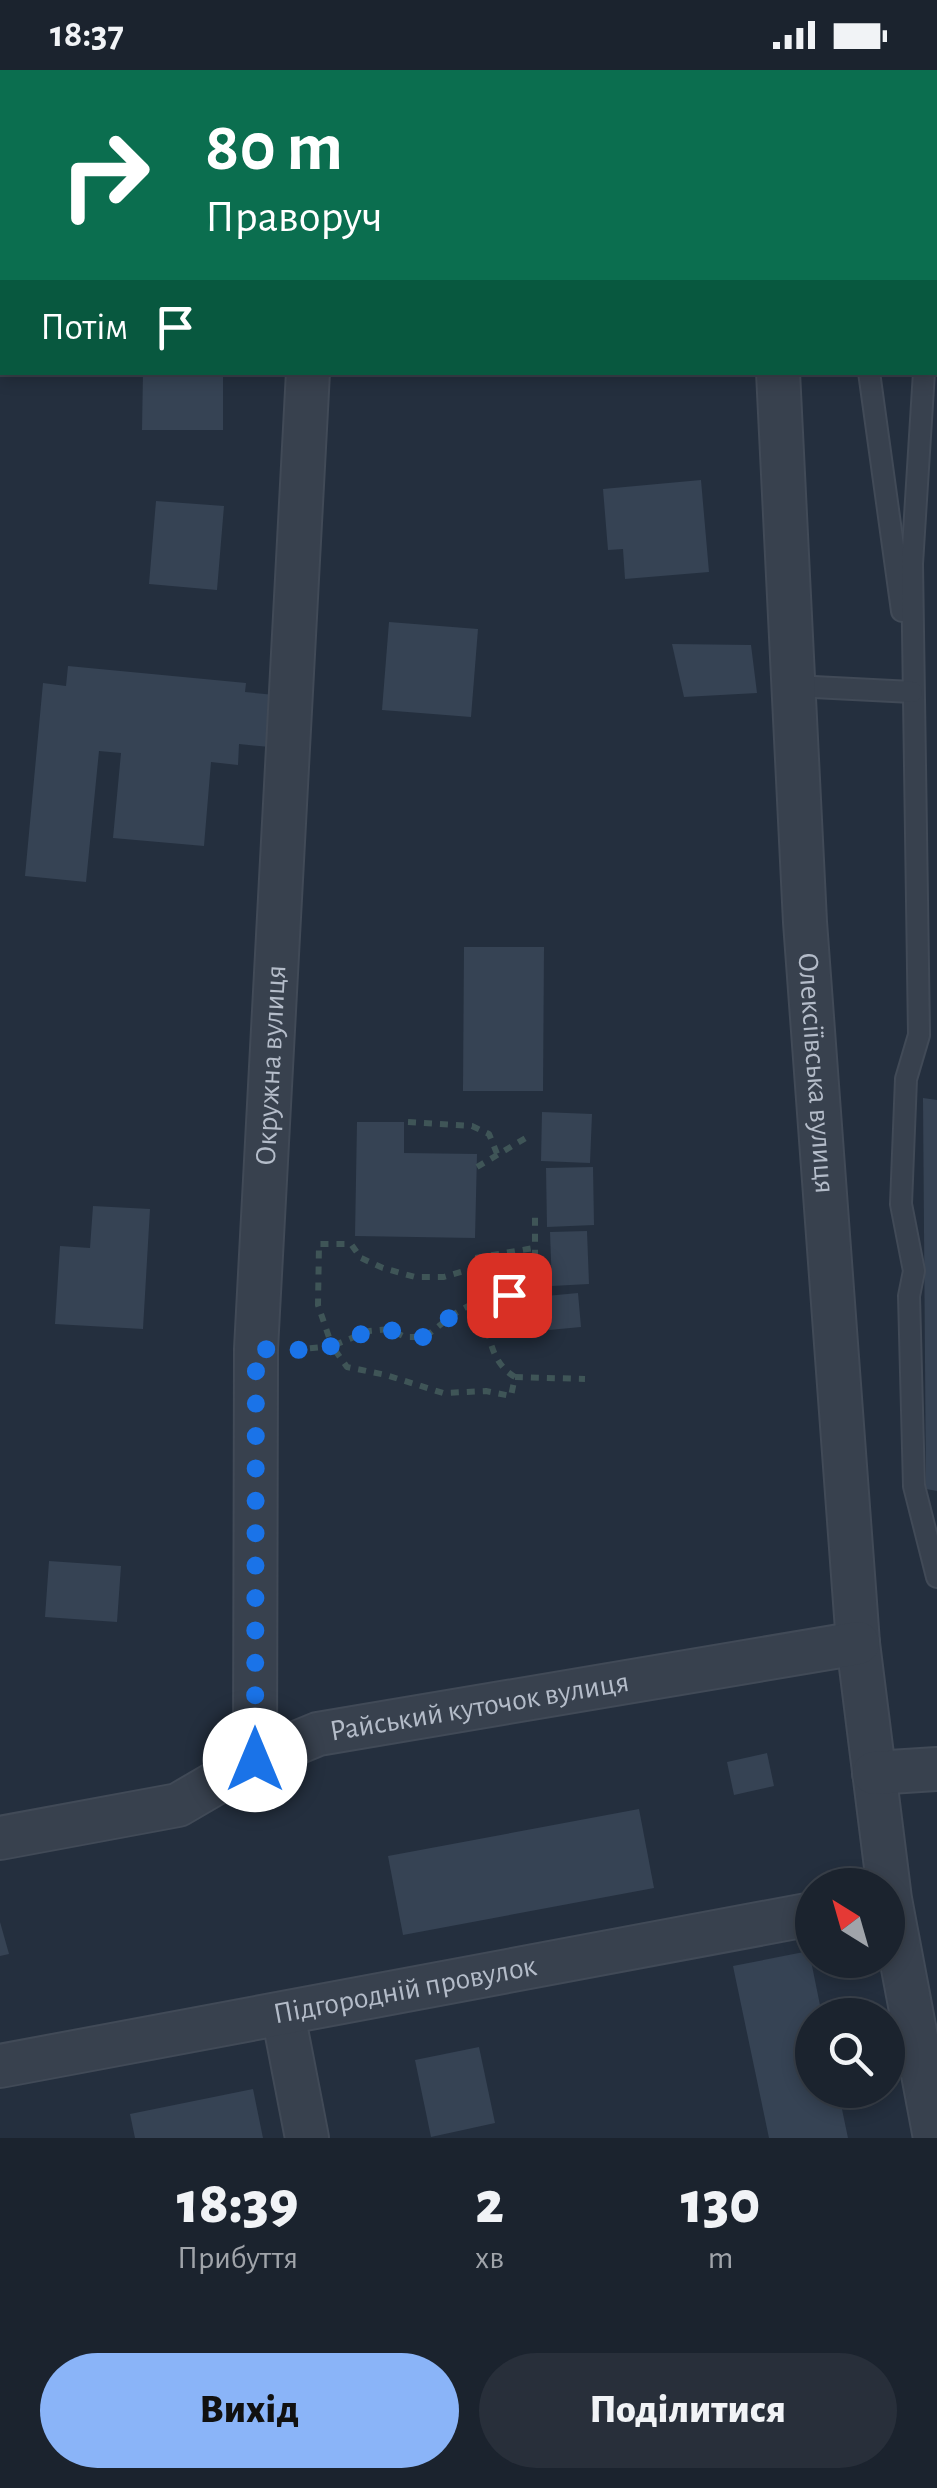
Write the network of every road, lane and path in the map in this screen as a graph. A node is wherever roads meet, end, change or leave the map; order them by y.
1 (308, 375) edge
2 (778, 375) edge
3 (869, 375) edge
4 (924, 375) edge
5 (794, 686) junction
6 (912, 692) junction
7 (408, 1122) dead end
8 (529, 1136) dead end
9 (498, 1156) junction
10 (477, 1167) dead end
11 (535, 1210) dead end
12 (534, 1248) junction
13 (474, 1268) junction
14 (535, 1289) junction
15 (486, 1296) junction
16 (484, 1311) junction
17 (332, 1346) junction
18 (256, 1349) junction
19 (515, 1376) junction
20 (585, 1380) dead end
21 (937, 1577) edge
22 (858, 1643) junction
23 (255, 1760) junction
24 (937, 1768) edge
25 (874, 1773) junction
26 (0, 1838) edge
27 (885, 1868) edge
28 (795, 1917) edge
29 (904, 1978) edge
30 (283, 2014) junction
31 (0, 2066) edge
32 (306, 2138) edge
33 (935, 2138) edge

1 - 18 street, Окружна вулиця
2 - 5 street, Олексіївська вулиця
3 - 6 lane
4 - 6 lane
5 - 6 lane
5 - 22 street, Олексіївська вулиця
6 - 21 lane
7 - 9 path
8 - 9 path
9 - 10 path
11 - 12 path
12 - 13 path
12 - 14 path
13 - 15 path
13 - 17 path
14 - 15 path
14 - 16 path
15 - 16 path
15 - 17 path
16 - 19 path
17 - 18 path
17 - 19 path
18 - 23 street, Окружна вулиця
19 - 20 path
22 - 23 street, Райський куточок вулиця
22 - 25 street, Олексіївська вулиця
23 - 26 street, Райський куточок вулиця
24 - 25 street
25 - 27 street, Олексіївська вулиця
28 - 30 street, Підгородній провулок
29 - 33 street, Олексіївська вулиця
30 - 31 street, Підгородній провулок
30 - 32 street

